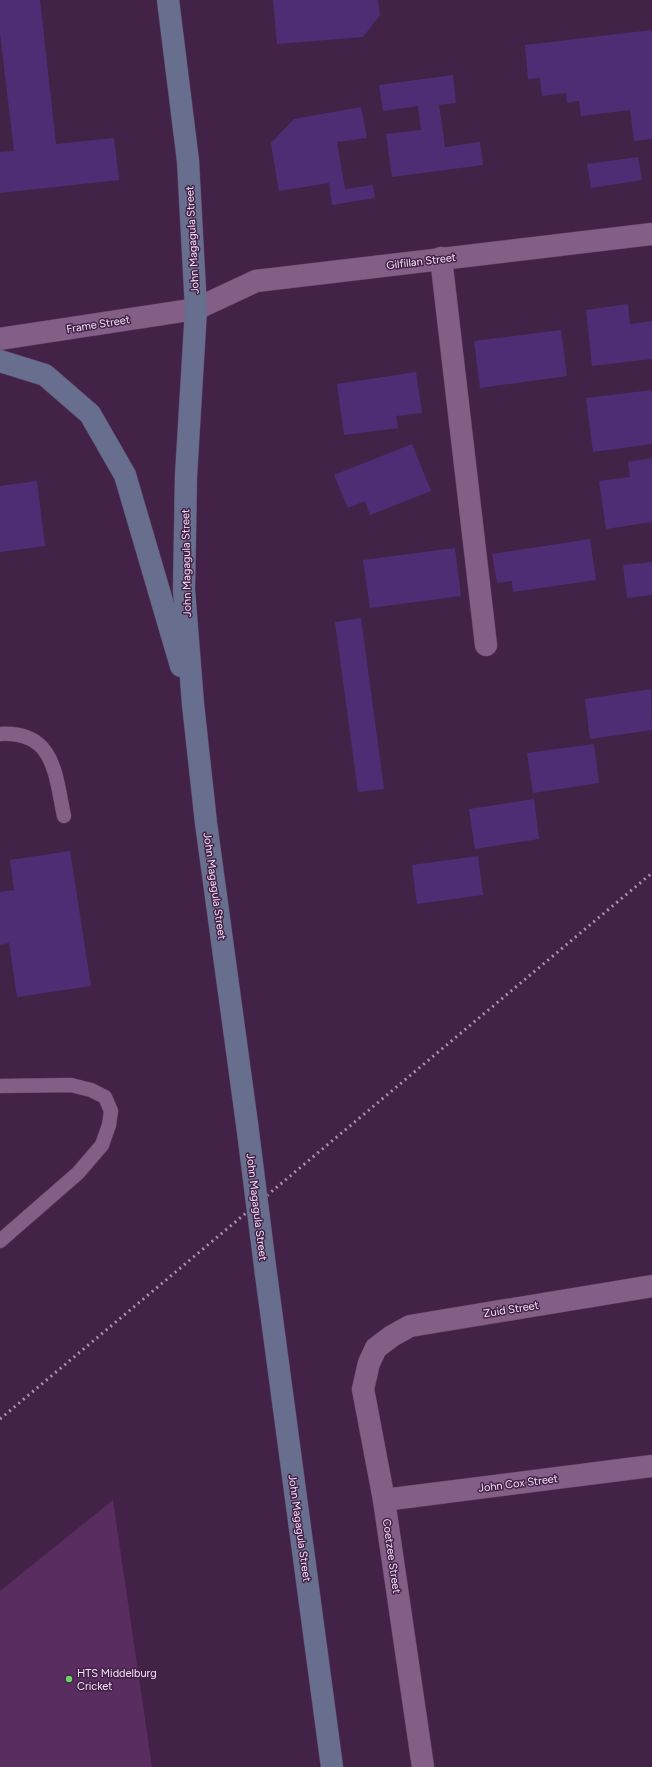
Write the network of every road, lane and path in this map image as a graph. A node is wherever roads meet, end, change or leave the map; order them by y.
1 (168, 0) edge
2 (652, 234) edge
3 (441, 258) junction
4 (196, 309) junction
5 (0, 339) edge
6 (0, 361) edge
7 (486, 645) dead end
8 (193, 704) junction
9 (0, 734) edge
10 (64, 816) dead end
11 (0, 1086) edge
12 (0, 1241) edge
13 (652, 1286) edge
14 (376, 1348) joint
15 (652, 1466) edge
16 (384, 1500) junction
17 (332, 1767) edge
18 (423, 1767) edge

1 - 4 street, John Magagula Street
2 - 3 street, Gilfillan Street
3 - 4 street, Gilfillan Street
3 - 7 street
4 - 5 street, Frame Street
4 - 8 street, John Magagula Street
6 - 8 street
8 - 17 street, John Magagula Street, bridge
9 - 10 lane
11 - 12 lane
13 - 14 street, Zuid Street
14 - 16 street, Coetzee Street
15 - 16 street, John Cox Street
16 - 18 street, Coetzee Street

